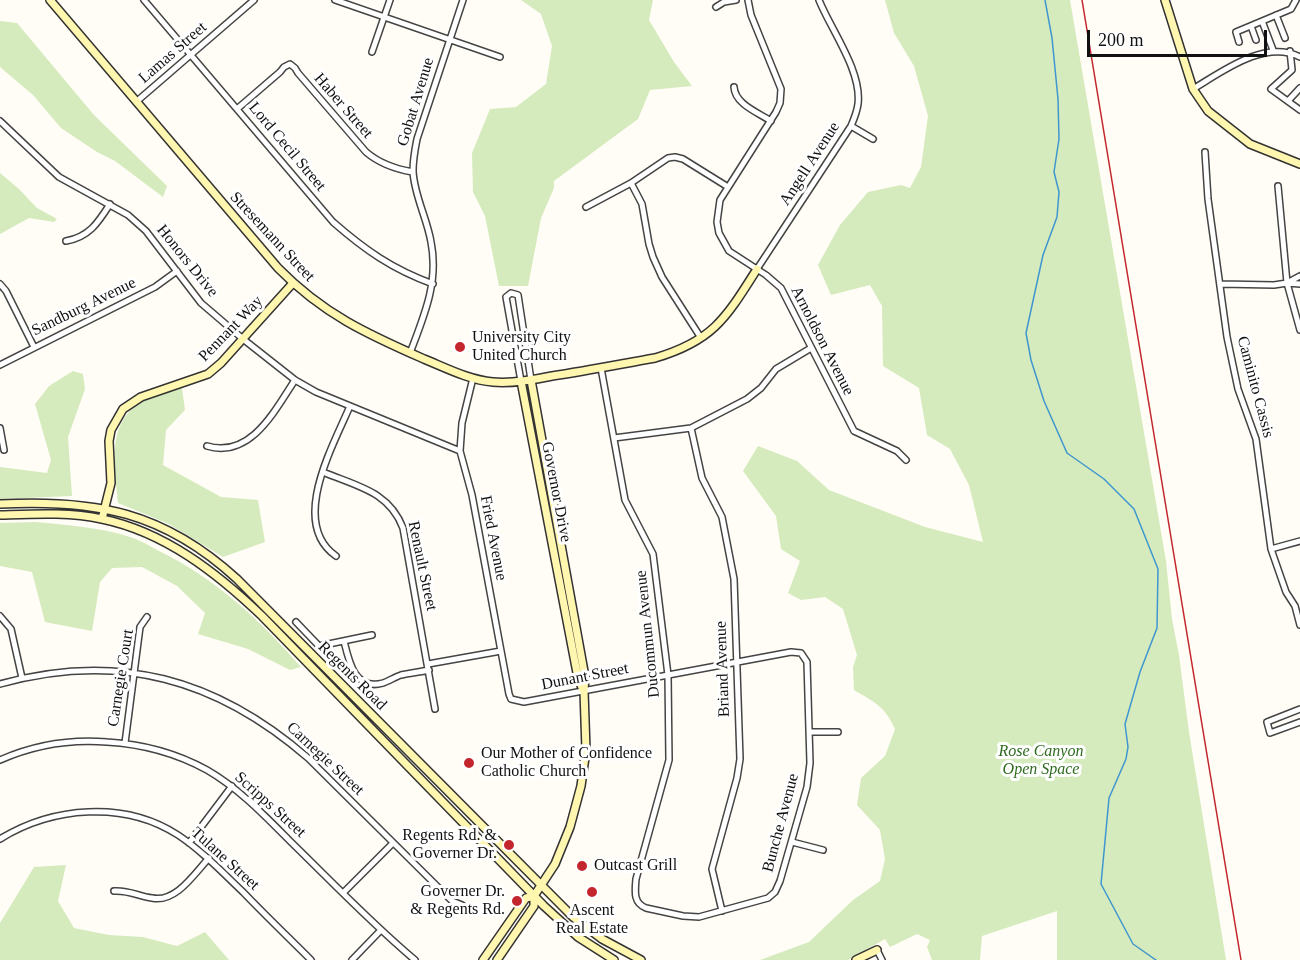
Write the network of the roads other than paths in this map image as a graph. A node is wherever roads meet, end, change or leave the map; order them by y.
1 (50, 0) edge
2 (144, 0) edge
3 (254, 0) edge
4 (335, 0) edge
5 (390, 0) edge
6 (463, 0) edge
7 (736, 0) edge
8 (748, 0) edge
9 (819, 0) edge
10 (1165, 0) edge
11 (1296, 0) edge
12 (716, 7) dead end
13 (1276, 15) junction
14 (384, 17) junction
15 (1262, 21) junction
16 (1251, 26) junction
17 (1285, 38) dead end
18 (450, 40) junction
19 (1256, 40) dead end
20 (1239, 42) dead end
21 (1274, 50) junction
22 (1290, 51) junction
23 (372, 52) dead end
24 (191, 56) junction
25 (500, 57) dead end
26 (1300, 57) edge
27 (734, 87) dead end
28 (1192, 88) junction
29 (1300, 88) edge
30 (1288, 101) junction
31 (136, 102) junction
32 (237, 109) junction
33 (1300, 110) edge
34 (0, 121) edge
35 (771, 121) junction
36 (851, 126) junction
37 (873, 139) dead end
38 (1205, 152) dead end
39 (1300, 164) edge
40 (413, 172) junction
41 (631, 183) junction
42 (1278, 186) dead end
43 (728, 187) junction
44 (110, 204) junction
45 (586, 207) dead end
46 (66, 241) dead end
47 (757, 269) junction
48 (177, 271) junction
49 (1300, 276) edge
50 (1287, 282) junction
51 (293, 283) junction
52 (0, 284) edge
53 (433, 284) junction
54 (1221, 284) junction
55 (1300, 284) edge
56 (1300, 330) edge
57 (701, 338) junction
58 (243, 339) junction
59 (34, 347) junction
60 (811, 348) junction
61 (410, 353) junction
62 (0, 365) edge
63 (601, 368) junction
64 (473, 378) junction
65 (295, 380) junction
66 (531, 380) junction
67 (521, 381) junction
68 (350, 406) junction
69 (0, 428) edge
70 (691, 428) junction
71 (614, 438) junction
72 (207, 446) dead end
73 (4, 450) dead end
74 (460, 451) junction
75 (906, 460) dead end
76 (323, 472) junction
77 (0, 504) edge
78 (105, 508) junction
79 (0, 515) edge
80 (102, 519) junction
81 (1300, 541) edge
82 (1271, 549) junction
83 (336, 556) dead end
84 (0, 616) edge
85 (147, 617) dead end
86 (296, 622) dead end
87 (1300, 625) edge
88 (372, 635) dead end
89 (344, 642) junction
90 (501, 651) junction
91 (801, 653) joint
92 (737, 662) junction
93 (428, 667) junction
94 (134, 673) junction
95 (668, 675) junction
96 (22, 678) junction
97 (0, 684) edge
98 (584, 691) junction
99 (516, 701) joint
100 (435, 709) dead end
101 (1300, 709) edge
102 (1300, 722) edge
103 (809, 732) junction
104 (838, 732) dead end
105 (125, 743) junction
106 (0, 760) edge
107 (232, 786) junction
108 (0, 839) edge
109 (792, 842) junction
110 (189, 843) junction
111 (393, 843) junction
112 (823, 850) dead end
113 (208, 858) junction
114 (541, 886) junction
115 (114, 891) dead end
116 (343, 893) junction
117 (534, 896) junction
118 (462, 904) dead end
119 (722, 911) junction
120 (380, 931) junction
121 (877, 950) joint
122 (310, 960) edge
123 (352, 960) edge
124 (415, 960) edge
125 (483, 960) edge
126 (497, 960) edge
127 (614, 960) edge
128 (641, 960) edge
129 (856, 960) edge
130 (882, 960) edge

1 - 31 street, Stresemann Street
2 - 24 street, Lord Cecil Street
3 - 24 street, Lamas Street
4 - 14 street
5 - 14 street
6 - 18 street, Gobat Avenue
7 - 12 street
8 - 35 street, Arnoldson Avenue
9 - 36 street, Angell Avenue
10 - 28 street
11 - 13 street
13 - 15 street
13 - 17 street
14 - 18 street
14 - 23 street
15 - 16 street
15 - 21 street
16 - 19 street
16 - 20 street
18 - 25 street
18 - 40 street, Gobat Avenue
21 - 22 street
21 - 28 street
22 - 26 street
22 - 30 street
24 - 31 street, Lamas Street
24 - 32 street, Lord Cecil Street
27 - 35 street
28 - 39 street
29 - 30 street
30 - 33 street
31 - 51 street, Stresemann Street
32 - 40 street, Haber Street
32 - 53 street, Lord Cecil Street
34 - 44 street, Honors Drive
35 - 43 street, Arnoldson Avenue
36 - 37 street
36 - 47 street, Angell Avenue
38 - 54 street, Caminito Cassis
40 - 53 street, Gobat Avenue
41 - 43 street
41 - 45 street
41 - 57 street
42 - 50 street
43 - 47 street, Arnoldson Avenue
44 - 46 street
44 - 48 street, Honors Drive
47 - 57 street, Stresemann Street
47 - 60 street, Arnoldson Avenue
48 - 58 street, Honors Drive
48 - 59 street, Sandburg Avenue
49 - 50 street
50 - 54 street
50 - 55 street
50 - 56 street
51 - 58 street, Pennant Way
51 - 61 street, Stresemann Street
52 - 59 street
53 - 61 street, Gobat Avenue
54 - 82 street, Caminito Cassis
57 - 63 street, Stresemann Street
58 - 65 street, Honors Drive
58 - 78 street, Pennant Way
59 - 62 street, Sandburg Avenue
60 - 70 street
60 - 75 street, Arnoldson Avenue
61 - 64 street, Stresemann Street
63 - 66 street, Stresemann Street
63 - 71 street, Ducommun Avenue
64 - 67 street, Stresemann Street
64 - 74 street, Fried Avenue
65 - 68 street, Honors Drive
65 - 72 street
66 - 67 street, Stresemann Street
66 - 67 street, Governor Drive
66 - 98 street, Governor Drive
67 - 98 street, Governor Drive
68 - 74 street, Honors Drive
68 - 76 street
69 - 73 street
70 - 71 street
70 - 92 street, Briand Avenue
71 - 95 street, Ducommun Avenue
74 - 90 street, Fried Avenue
76 - 83 street
76 - 93 street, Renault Street
77 - 78 street, Regents Road
78 - 80 street, Pennant Way
78 - 114 street, Regents Road
79 - 80 street, Regents Road
80 - 117 street, Regents Road
81 - 82 street
82 - 87 street, Caminito Cassis
84 - 96 street
85 - 94 street, Carnegie Court
86 - 89 street
88 - 89 street
89 - 93 street
90 - 93 street
90 - 99 street, Fried Avenue
91 - 92 street, Dunant Street
91 - 103 street, Bunche Avenue
92 - 95 street, Dunant Street
92 - 119 street, Briand Avenue
93 - 100 street, Renault Street
94 - 96 street, Carnegie Street
94 - 105 street, Carnegie Court
94 - 111 street, Carnegie Street
95 - 98 street, Dunant Street
95 - 119 street, Ducommun Avenue
96 - 97 street, Carnegie Street
98 - 99 street, Dunant Street
98 - 114 street, Governor Drive
101 - 102 street
103 - 104 street
103 - 109 street, Bunche Avenue
105 - 106 street, Scripps Street
105 - 107 street, Scripps Street
107 - 110 street
107 - 116 street, Scripps Street
108 - 110 street, Tulane Street
109 - 112 street
109 - 119 street, Bunche Avenue
110 - 113 street, Tulane Street
111 - 116 street
111 - 118 street, Carnegie Street
113 - 115 street
113 - 122 street, Tulane Street
114 - 117 street, Governor Drive
114 - 128 street, Regents Road
116 - 120 street, Scripps Street
117 - 125 street, Governor Drive
117 - 126 street, Governor Drive
117 - 127 street, Regents Road
120 - 123 street
120 - 124 street, Scripps Street
121 - 129 street
121 - 130 street

